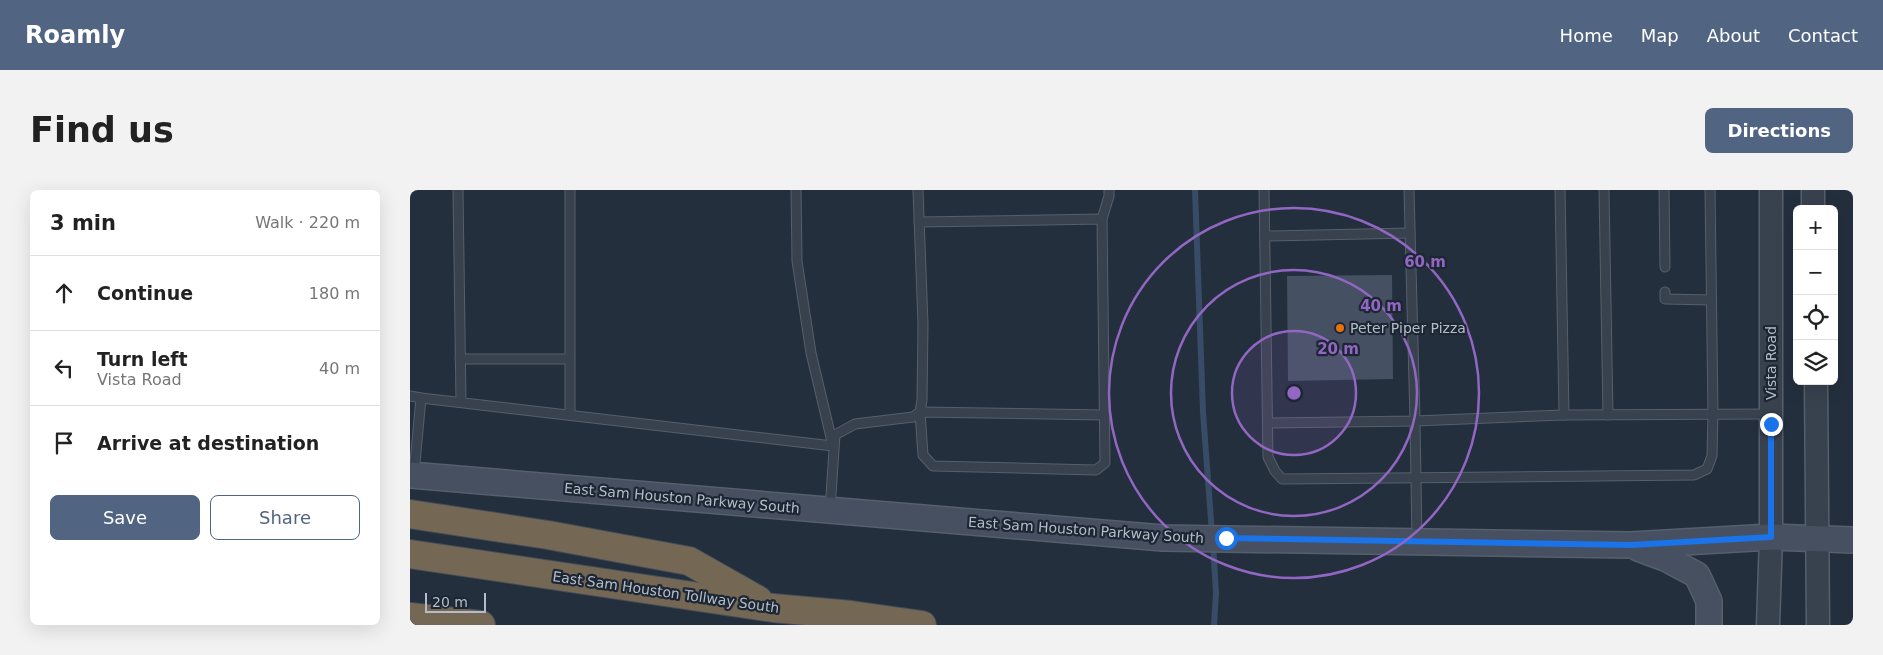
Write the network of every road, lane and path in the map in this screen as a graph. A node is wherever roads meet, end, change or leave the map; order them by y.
1 (458, 190) edge
2 (570, 190) edge
3 (796, 190) edge
4 (918, 190) edge
5 (1109, 190) edge
6 (1264, 190) edge
7 (1409, 190) edge
8 (1560, 190) edge
9 (1604, 190) edge
10 (1664, 190) edge
11 (1710, 190) edge
12 (1771, 190) edge
13 (1813, 190) edge
14 (1813, 205) edge
15 (1102, 219) junction
16 (919, 222) junction
17 (1410, 234) junction
18 (1264, 236) junction
19 (1665, 267) dead end
20 (1665, 292) dead end
21 (1711, 300) junction
22 (460, 359) junction
23 (569, 359) junction
24 (1816, 385) edge
25 (410, 396) edge
26 (421, 398) junction
27 (461, 402) junction
28 (920, 412) junction
29 (1712, 414) junction
30 (1771, 414) junction
31 (570, 415) junction
32 (1104, 415) junction
33 (1564, 415) junction
34 (1608, 415) junction
35 (1415, 421) junction
36 (1268, 424) junction
37 (833, 446) junction
38 (412, 475) edge
39 (1416, 478) junction
40 (830, 510) junction
41 (410, 514) edge
42 (1771, 537) junction
43 (1819, 539) junction
44 (1853, 540) edge
45 (1417, 542) junction
46 (1631, 545) junction
47 (410, 554) edge
48 (773, 608) junction
49 (410, 617) edge
50 (481, 625) edge
51 (922, 625) edge
52 (1710, 625) edge
53 (1768, 625) edge
54 (1818, 625) edge

1 - 22 lane
2 - 23 lane
3 - 37 lane
4 - 16 lane
5 - 15 lane
6 - 18 lane
7 - 17 lane
8 - 33 lane
9 - 34 lane
10 - 19 lane
11 - 21 lane
12 - 30 street, Vista Road
13 - 14 street
15 - 16 lane
15 - 32 lane
16 - 28 lane
17 - 18 lane
17 - 35 lane
18 - 36 lane
20 - 21 lane
21 - 29 lane
22 - 23 lane
22 - 27 lane
23 - 31 lane
24 - 43 street
25 - 26 lane
26 - 27 lane
26 - 38 lane
27 - 31 lane
28 - 32 lane
28 - 32 lane
28 - 37 lane
29 - 30 lane
29 - 34 lane
29 - 39 lane
30 - 42 street, Vista Road
31 - 37 lane
33 - 34 lane
33 - 35 lane
35 - 36 lane
35 - 39 lane
36 - 39 lane
37 - 40 lane
38 - 40 main road, East Sam Houston Parkway South
39 - 45 lane
40 - 45 main road, East Sam Houston Parkway South
41 - 48 highway
42 - 43 main road, East Sam Houston Parkway South
42 - 46 main road, East Sam Houston Parkway South
42 - 53 street, Vista Road
43 - 44 main road, East Sam Houston Parkway South
43 - 54 street
45 - 46 main road, East Sam Houston Parkway South
46 - 52 main road
47 - 48 highway, East Sam Houston Tollway South
48 - 51 highway, East Sam Houston Tollway South
49 - 50 highway

